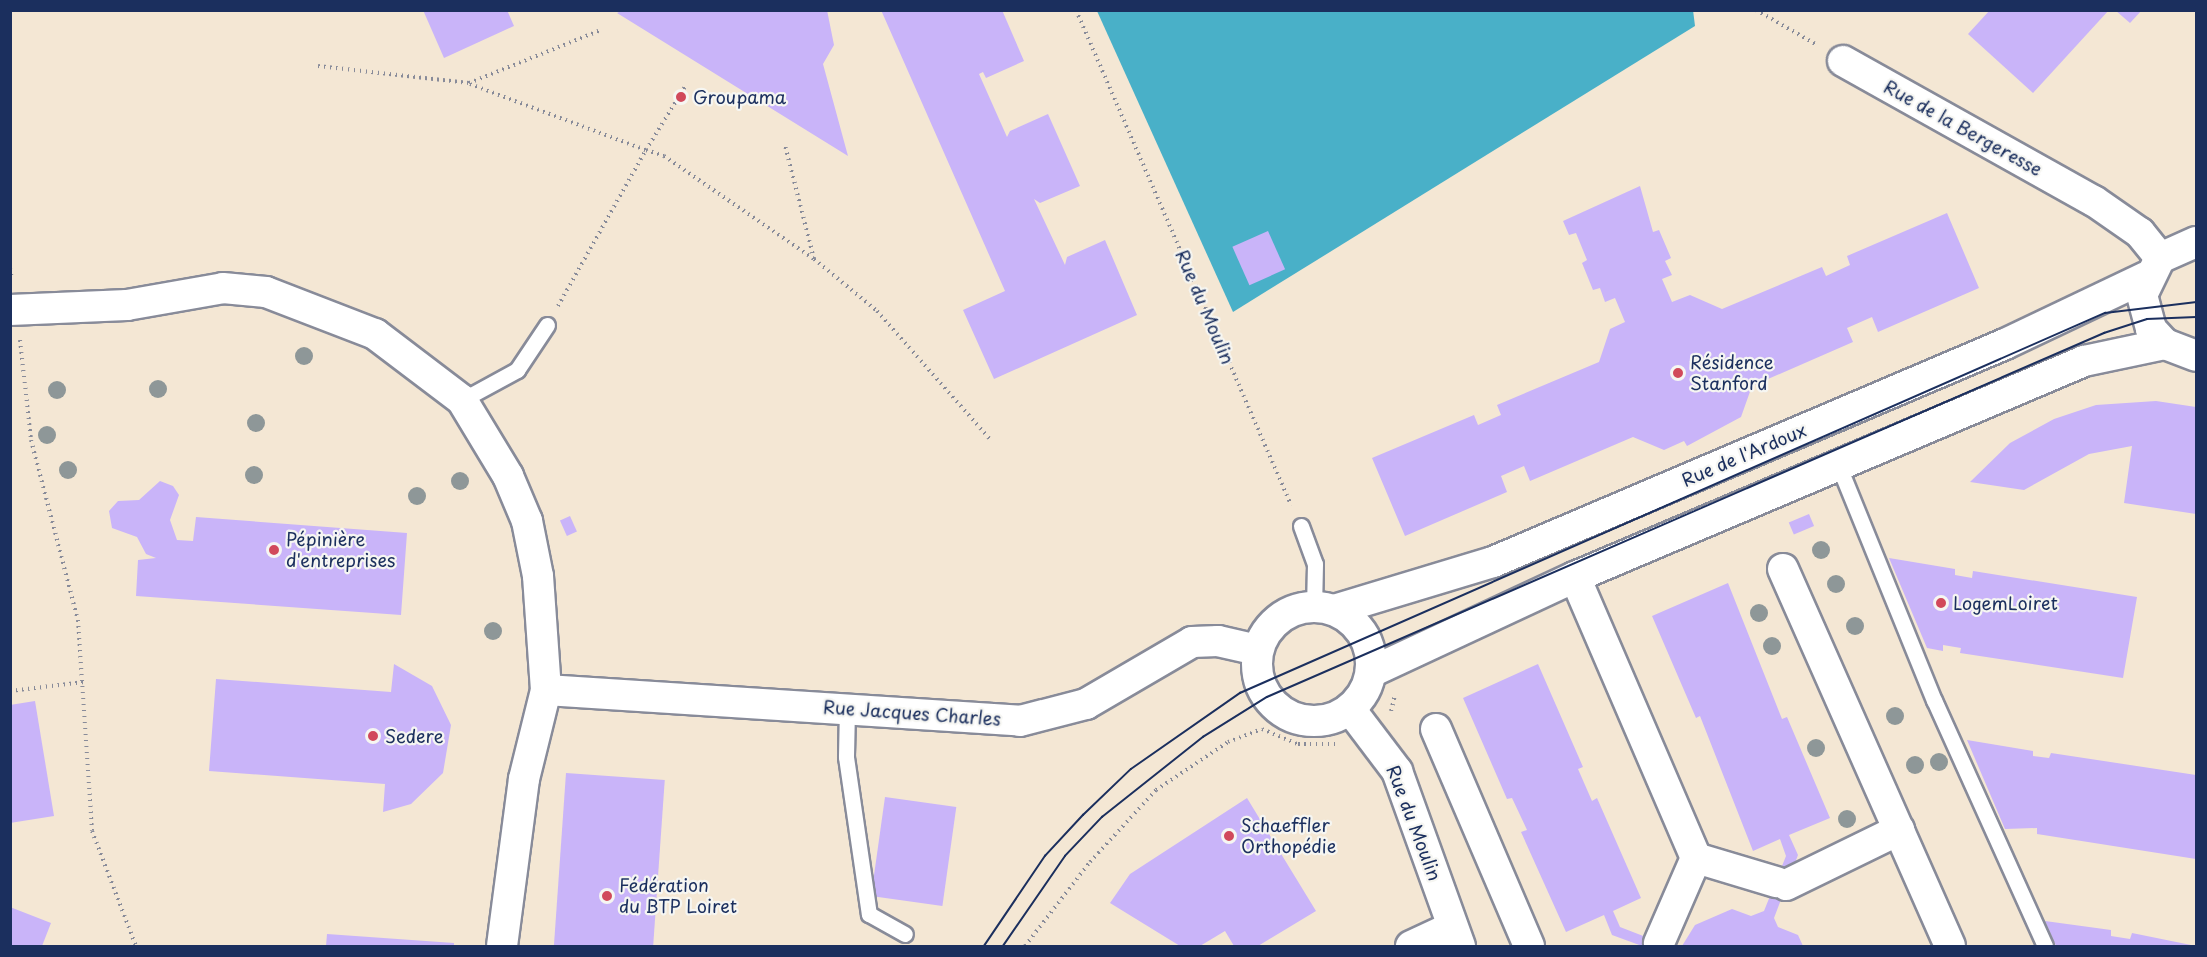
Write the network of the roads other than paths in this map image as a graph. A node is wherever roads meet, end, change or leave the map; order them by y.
1 (1843, 61) road end
2 (2196, 242) edge
3 (2153, 267) junction
4 (14, 311) edge
5 (547, 325) road end
6 (2165, 344) junction
7 (2196, 356) edge
8 (462, 400) junction
9 (1838, 464) junction
10 (1301, 526) road end
11 (1783, 569) dead end
12 (1575, 577) junction
13 (1324, 608) junction
14 (1258, 650) junction
15 (1371, 672) junction
16 (546, 690) junction
17 (847, 708) junction
18 (1357, 719) junction
19 (1436, 729) dead end
20 (1899, 830) junction
21 (1696, 858) junction
22 (905, 934) dead end
23 (1456, 937) edge
24 (1659, 943) dead end
25 (502, 946) edge
26 (1411, 946) edge
27 (1529, 946) edge
28 (1950, 946) edge
29 (2045, 946) edge

1 - 3 street, Rue de la Bergeresse
2 - 3 street, Rue de l'Ardoux
3 - 6 street
3 - 13 street, Rue de l'Ardoux
4 - 8 street
5 - 8 lane
6 - 7 street
6 - 9 street
8 - 16 street
9 - 12 street
9 - 29 lane
10 - 13 lane
11 - 20 street
12 - 15 street
12 - 21 street
13 - 14 street
13 - 15 street
14 - 17 street, Rue Jacques Charles
14 - 18 street
15 - 18 street
16 - 17 street, Rue Jacques Charles
16 - 25 street
17 - 22 lane
18 - 23 street, Rue du Moulin
19 - 27 street
20 - 21 street
20 - 28 street
21 - 24 street
23 - 26 street

